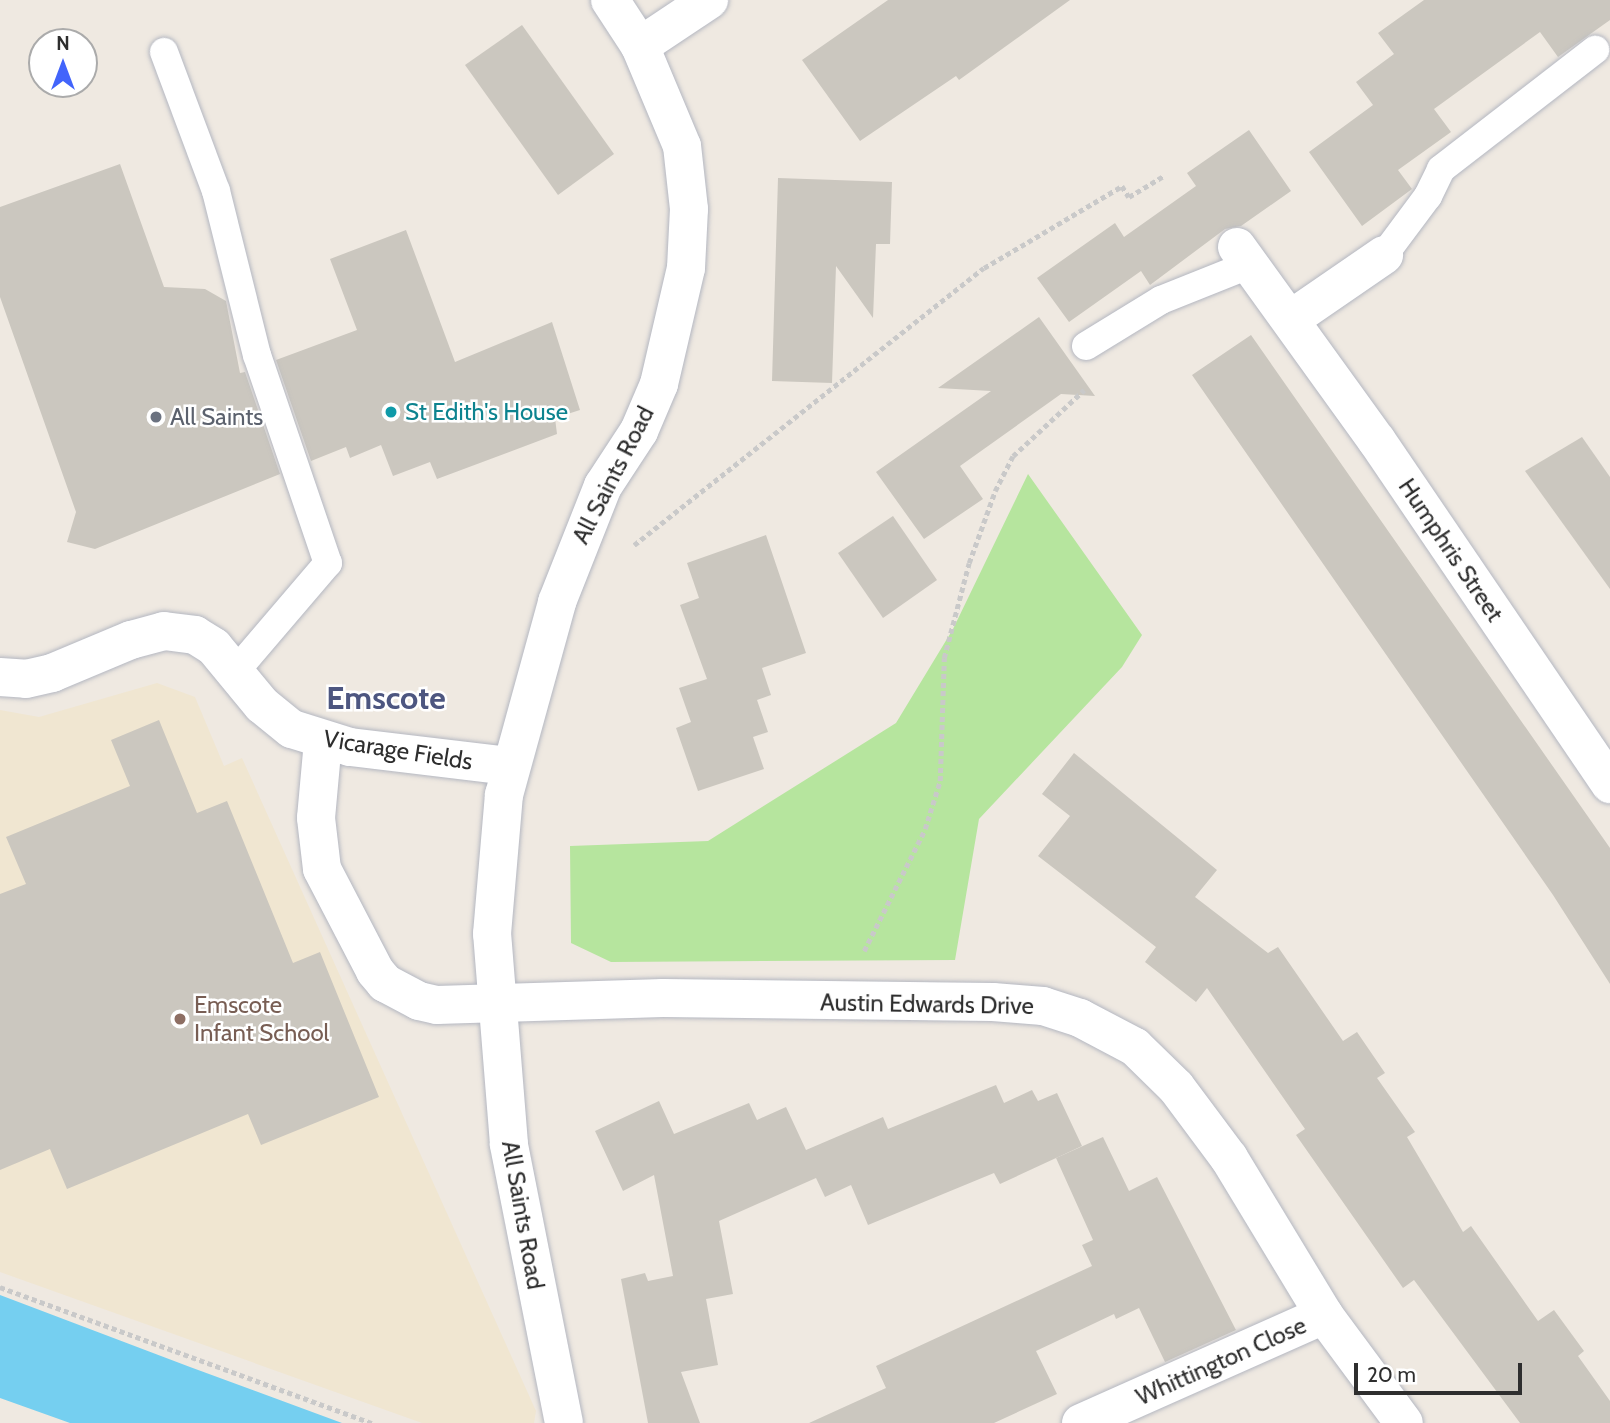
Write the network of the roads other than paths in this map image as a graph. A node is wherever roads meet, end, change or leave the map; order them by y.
1 (610, 0) edge
2 (709, 0) edge
3 (640, 46) junction
4 (1595, 50) dead end
5 (164, 52) dead end
6 (1384, 255) joint
7 (1244, 256) joint
8 (1291, 318) junction
9 (1086, 346) dead end
10 (235, 673) junction
11 (0, 677) edge
12 (323, 741) junction
13 (510, 766) junction
14 (1610, 784) edge
15 (499, 1004) junction
16 (1324, 1315) junction
17 (564, 1423) edge
18 (1081, 1423) edge
19 (1404, 1423) edge

1 - 3 street, All Saints Road
2 - 3 street
3 - 13 street, All Saints Road
4 - 6 lane
5 - 10 lane
6 - 8 street
7 - 8 street, Humphris Street
7 - 9 lane
8 - 14 street, Humphris Street
10 - 11 street, Vicarage Fields
10 - 12 street, Vicarage Fields
12 - 13 street, Vicarage Fields
12 - 15 street
13 - 15 street, All Saints Road
15 - 16 street, Austin Edwards Drive
15 - 17 street, All Saints Road
16 - 18 street, Whittington Close
16 - 19 street, Austin Edwards Drive

